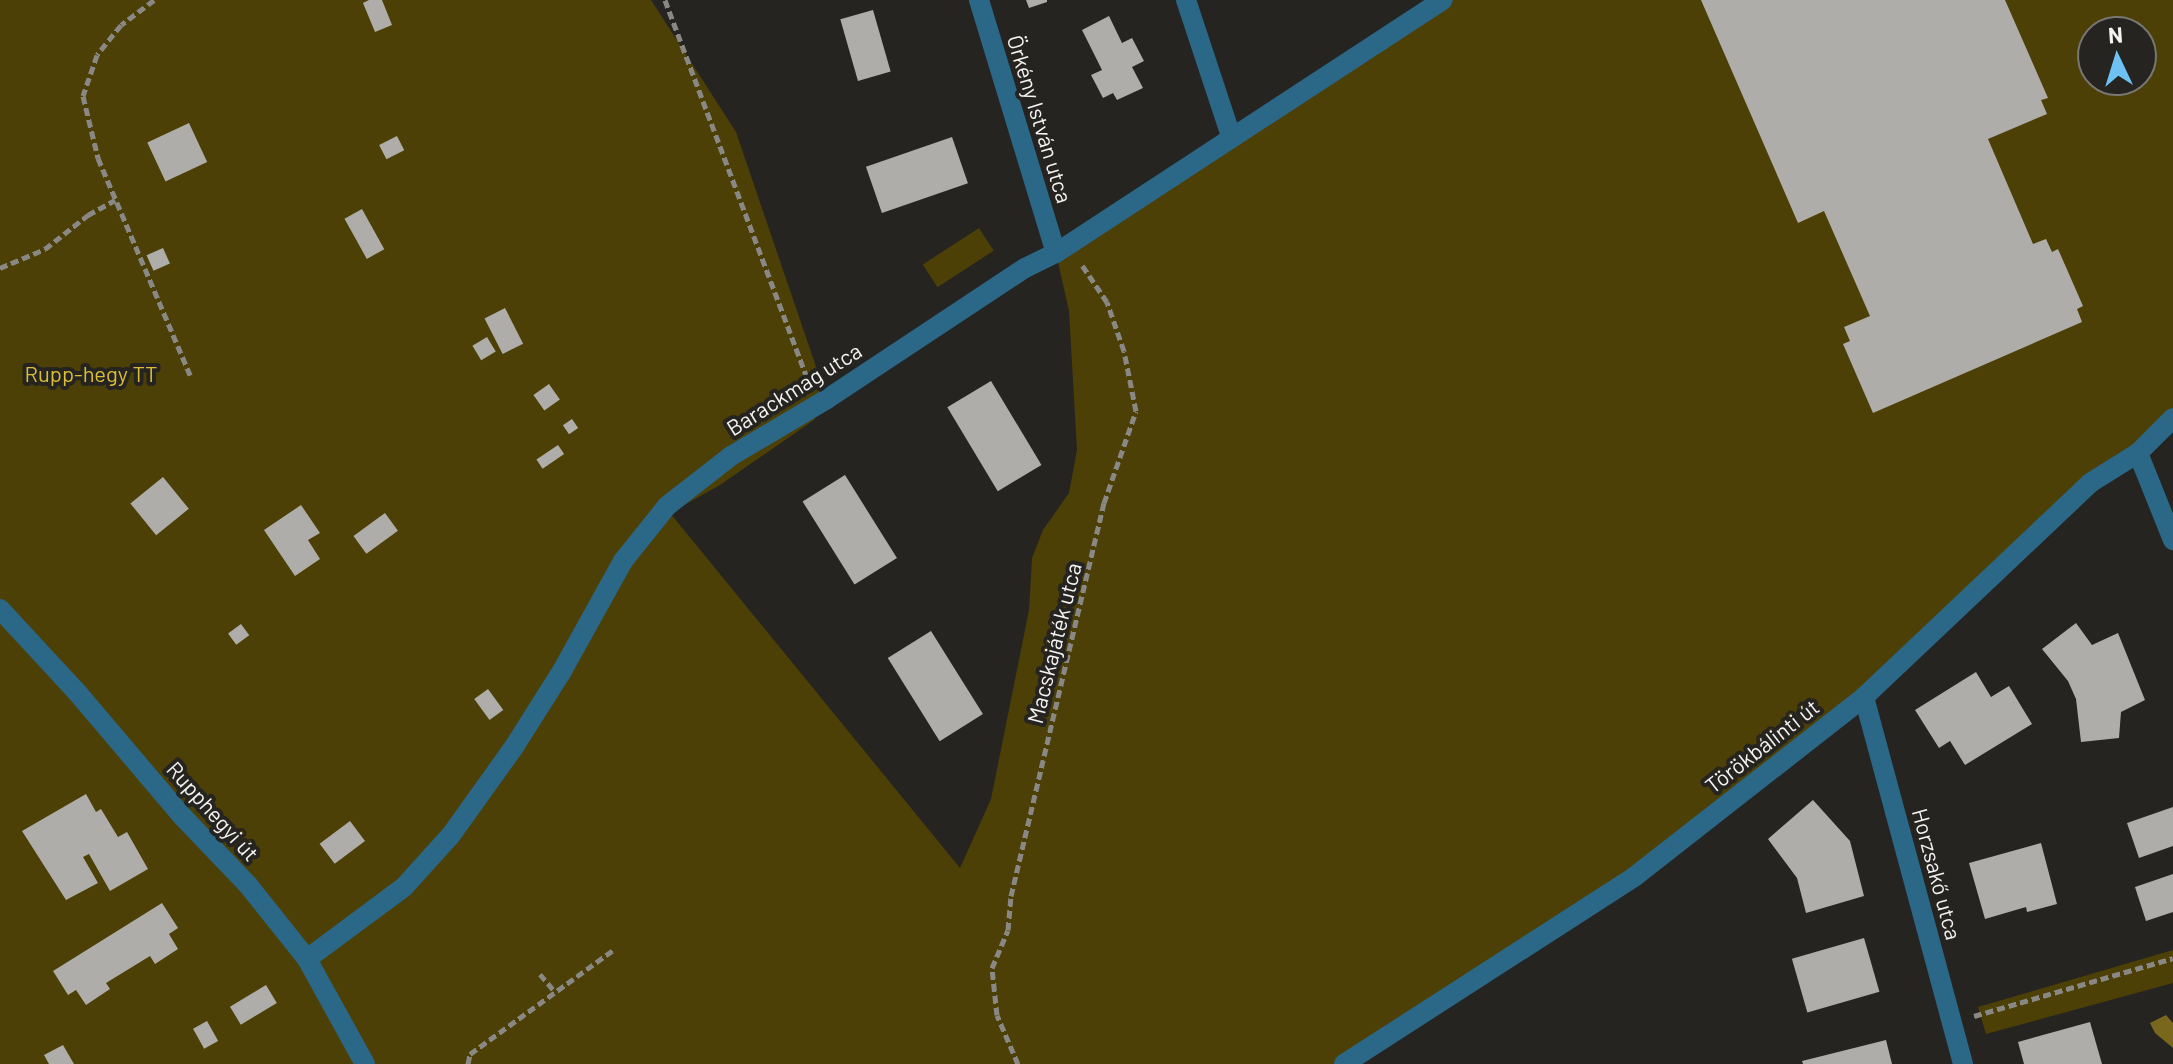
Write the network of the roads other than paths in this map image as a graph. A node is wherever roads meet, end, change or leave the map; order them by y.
1 (979, 0) edge
2 (1186, 0) edge
3 (1443, 0) edge
4 (1231, 136) junction
5 (1056, 253) junction
6 (2173, 418) edge
7 (2138, 453) junction
8 (2173, 540) edge
9 (0, 609) edge
10 (1864, 697) junction
11 (307, 959) junction
12 (365, 1064) edge
13 (1344, 1064) edge
14 (1963, 1064) edge

1 - 5 street, Örkény István utca
2 - 4 street
3 - 4 street, Barackmag utca
4 - 5 street, Barackmag utca
5 - 11 street, Barackmag utca
6 - 7 street, Törökbálinti út
7 - 8 street
7 - 10 street, Törökbálinti út
9 - 11 street, Rupphegyi út
10 - 13 street, Törökbálinti út
10 - 14 street, Horzsakő utca
11 - 12 street, Rupphegyi út

